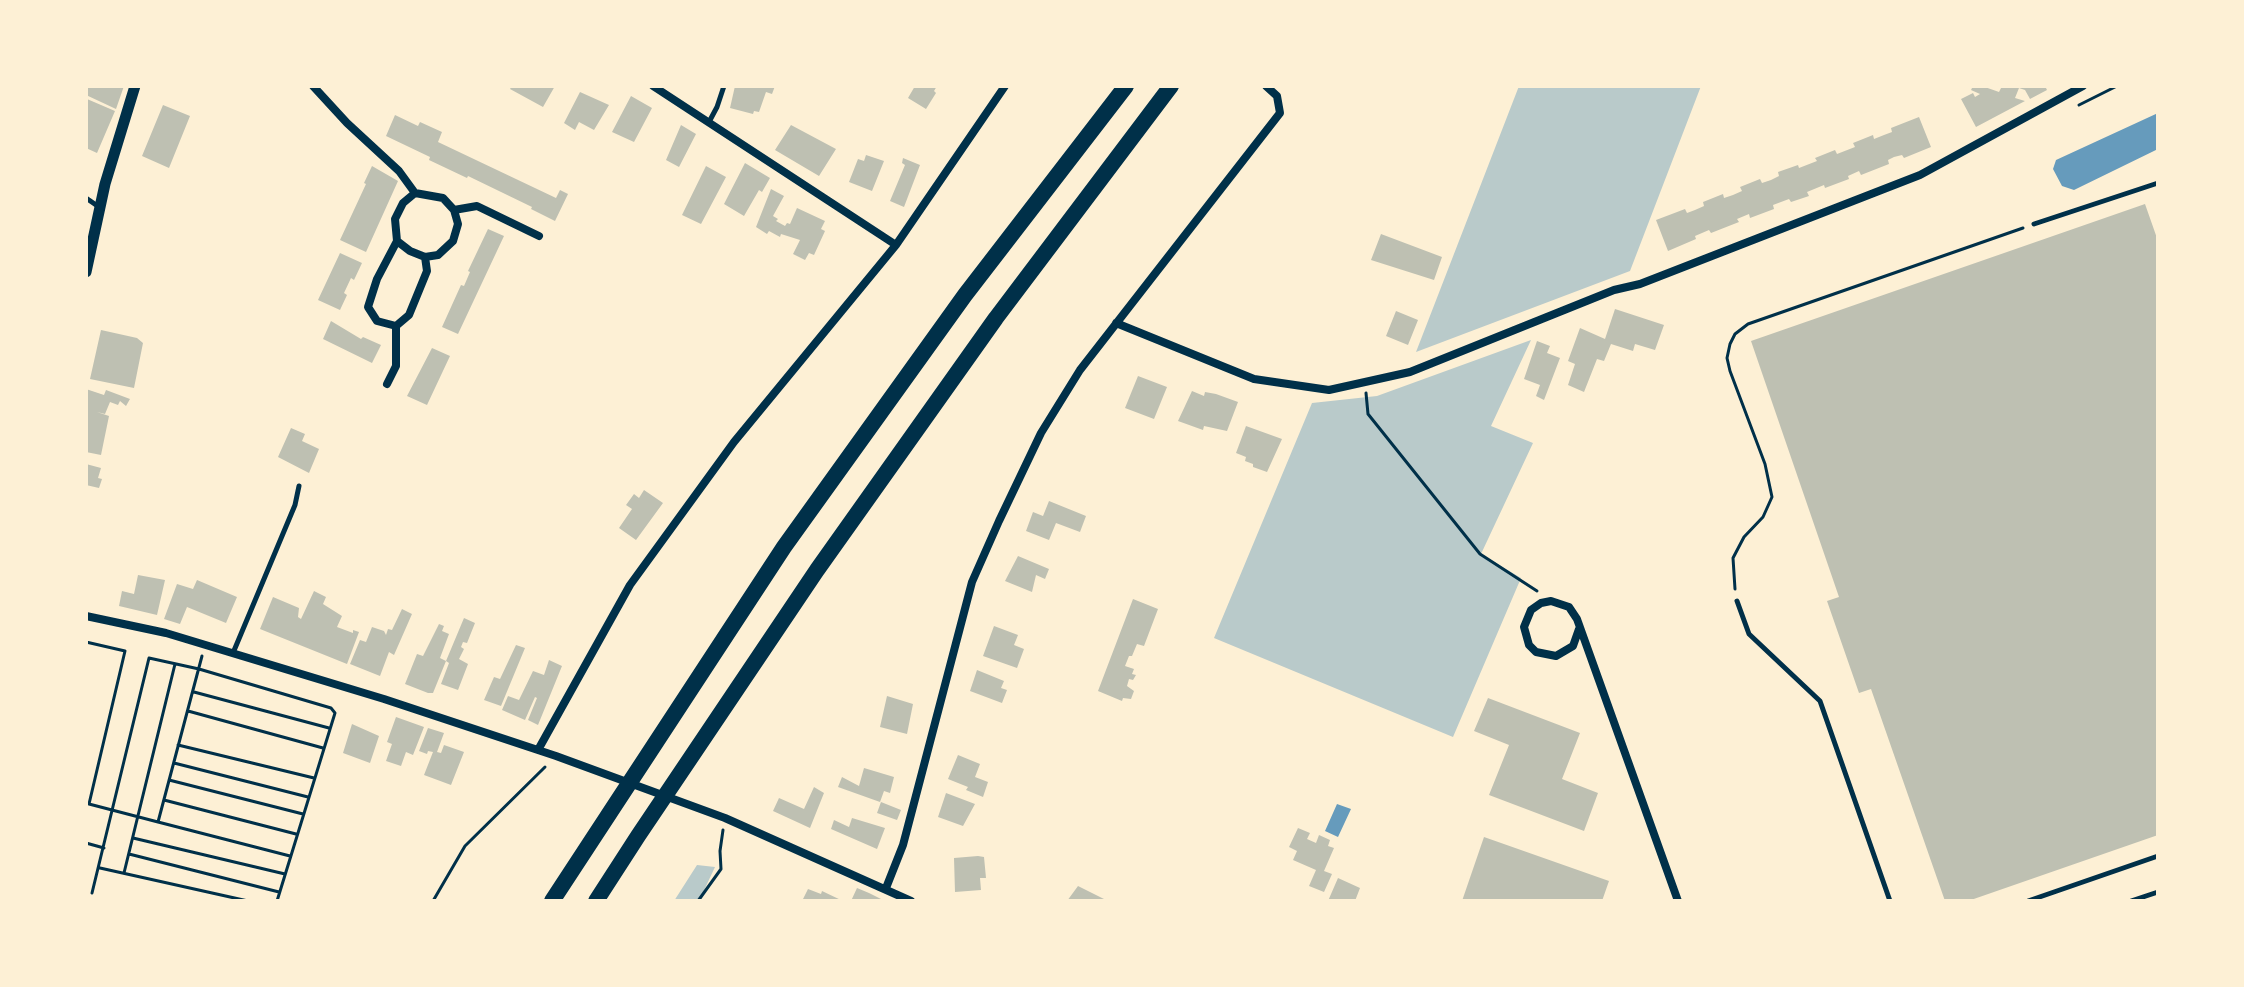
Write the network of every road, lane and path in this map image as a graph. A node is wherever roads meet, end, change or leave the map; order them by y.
1 (135, 86) edge
2 (313, 86) edge
3 (653, 86) edge
4 (724, 86) edge
5 (1005, 86) edge
6 (1126, 86) edge
7 (1171, 86) edge
8 (1266, 86) edge
9 (2083, 86) edge
10 (708, 122) junction
11 (2158, 183) edge
12 (415, 193) junction
13 (86, 198) edge
14 (100, 208) junction
15 (454, 210) junction
16 (2034, 224) joint
17 (539, 236) dead end
18 (397, 241) junction
19 (896, 245) junction
20 (425, 257) junction
21 (86, 272) edge
22 (1116, 323) junction
23 (396, 326) junction
24 (1365, 382) junction
25 (387, 384) dead end
26 (299, 486) dead end
27 (1551, 601) junction
28 (1737, 601) joint
29 (86, 616) edge
30 (1579, 629) junction
31 (86, 642) edge
32 (205, 645) junction
33 (233, 653) junction
34 (175, 664) junction
35 (199, 669) junction
36 (193, 692) junction
37 (187, 711) junction
38 (329, 728) junction
39 (178, 745) junction
40 (323, 748) junction
41 (538, 750) junction
42 (556, 756) junction
43 (174, 763) junction
44 (86, 776) edge
45 (95, 778) junction
46 (314, 778) junction
47 (169, 780) junction
48 (308, 797) junction
49 (164, 800) junction
50 (87, 804) edge
51 (113, 811) junction
52 (303, 814) junction
53 (138, 817) junction
54 (726, 818) junction
55 (158, 822) junction
56 (297, 834) junction
57 (133, 838) junction
58 (86, 843) edge
59 (104, 848) junction
60 (129, 854) junction
61 (290, 856) junction
62 (2158, 856) edge
63 (98, 868) junction
64 (124, 873) junction
65 (285, 874) junction
66 (886, 888) junction
67 (279, 892) junction
68 (2158, 892) edge
69 (92, 893) dead end
70 (248, 901) edge
71 (277, 901) edge
72 (433, 901) edge
73 (552, 901) edge
74 (596, 901) edge
75 (698, 901) edge
76 (911, 901) edge
77 (1678, 901) edge
78 (1890, 901) edge
79 (2028, 901) edge
80 (2131, 901) edge

1 - 14 street
2 - 12 street
3 - 10 street
4 - 10 lane
5 - 19 street
6 - 73 highway
7 - 74 highway
8 - 22 street
9 - 24 street
10 - 19 street
11 - 16 lane
12 - 15 street
12 - 18 street
13 - 14 lane
14 - 21 street
15 - 17 street
15 - 20 street
16 - 28 path
18 - 20 street
18 - 23 street
19 - 41 street
20 - 23 street
22 - 24 street
22 - 66 street
23 - 25 street
24 - 27 path
26 - 33 lane
27 - 30 street
27 - 30 street
28 - 78 lane
29 - 32 street
30 - 77 street
31 - 45 path
32 - 33 street
32 - 35 path
33 - 41 street
34 - 35 path
34 - 51 path
34 - 53 path
35 - 36 path
35 - 38 path
36 - 37 path
36 - 38 path
37 - 39 path
37 - 40 path
38 - 40 path
39 - 43 path
39 - 46 path
40 - 46 path
41 - 42 street
42 - 54 street
42 - 72 path
43 - 47 path
43 - 48 path
44 - 45 path
45 - 50 path
46 - 48 path
47 - 49 path
47 - 52 path
48 - 52 path
49 - 55 path
49 - 56 path
50 - 51 path
51 - 53 path
51 - 59 path
52 - 56 path
53 - 55 path
53 - 57 path
54 - 66 street
54 - 75 path
55 - 61 path
56 - 61 path
57 - 60 path
57 - 65 path
58 - 59 path
59 - 63 path
60 - 64 path
60 - 67 path
61 - 65 path
62 - 79 lane
63 - 64 path
63 - 69 path
64 - 70 path
65 - 67 path
66 - 76 street
67 - 71 path
68 - 80 lane

